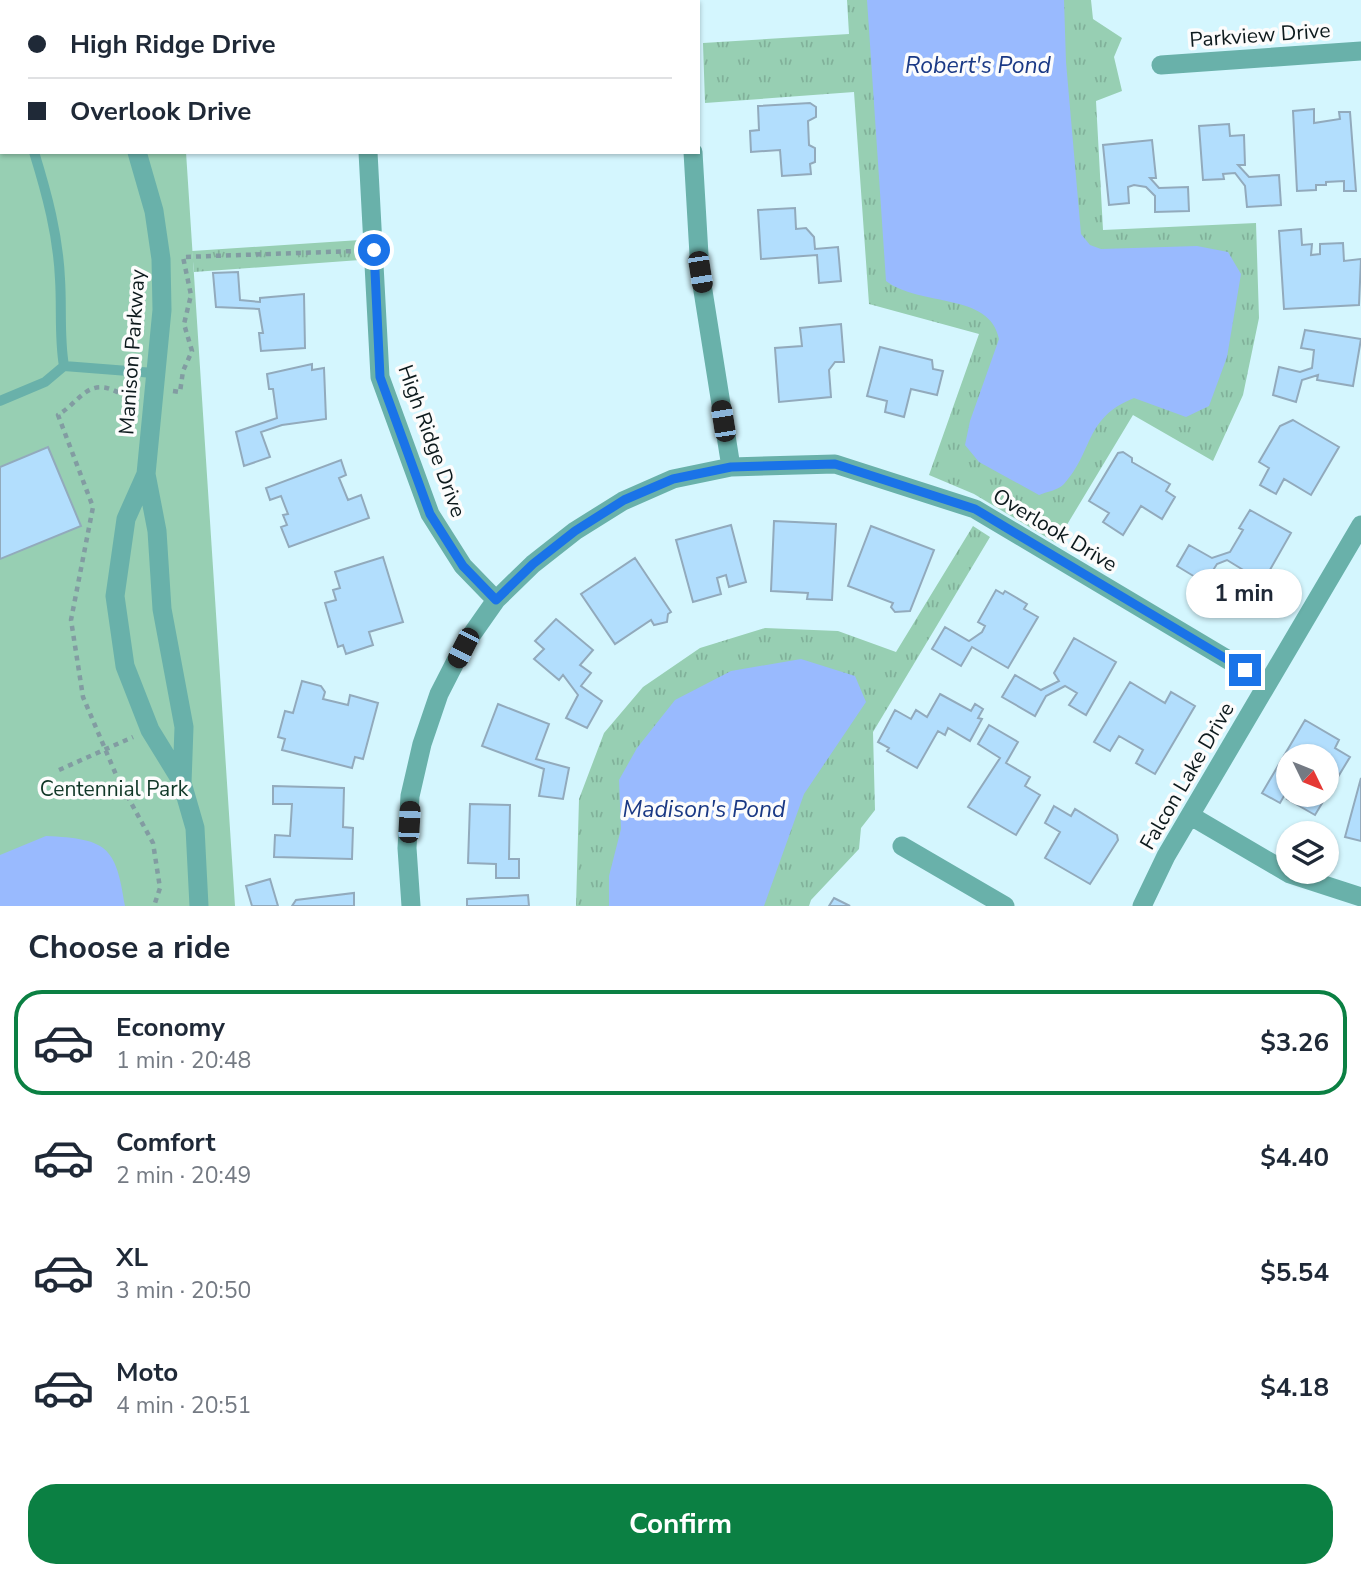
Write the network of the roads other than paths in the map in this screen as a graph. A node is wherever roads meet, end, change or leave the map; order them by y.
1 (1361, 51) edge
2 (1161, 65) dead end
3 (34, 154) edge
4 (138, 154) edge
5 (368, 154) edge
6 (693, 154) edge
7 (64, 366) junction
8 (154, 381) junction
9 (0, 401) edge
10 (731, 467) junction
11 (146, 474) junction
12 (1361, 525) edge
13 (496, 600) junction
14 (1267, 683) junction
15 (183, 783) junction
16 (1191, 816) junction
17 (902, 846) dead end
18 (1361, 897) edge
19 (199, 906) edge
20 (411, 906) edge
21 (1004, 906) edge
22 (1142, 906) edge

1 - 2 street, Parkview Drive
3 - 7 lane
4 - 8 street, Manison Parkway
5 - 13 street, High Ridge Drive
6 - 10 street
7 - 8 lane
7 - 9 lane
8 - 11 street, Manison Parkway
10 - 13 street, Overlook Drive
10 - 14 street, Overlook Drive
11 - 15 street, Manison Parkway
11 - 15 street, Manison Parkway
12 - 14 street, Falcon Lake Drive
13 - 20 street, Overlook Drive
14 - 16 street, Falcon Lake Drive
15 - 19 street, Manison Parkway
16 - 18 street
16 - 22 street, Falcon Lake Drive
17 - 21 street

